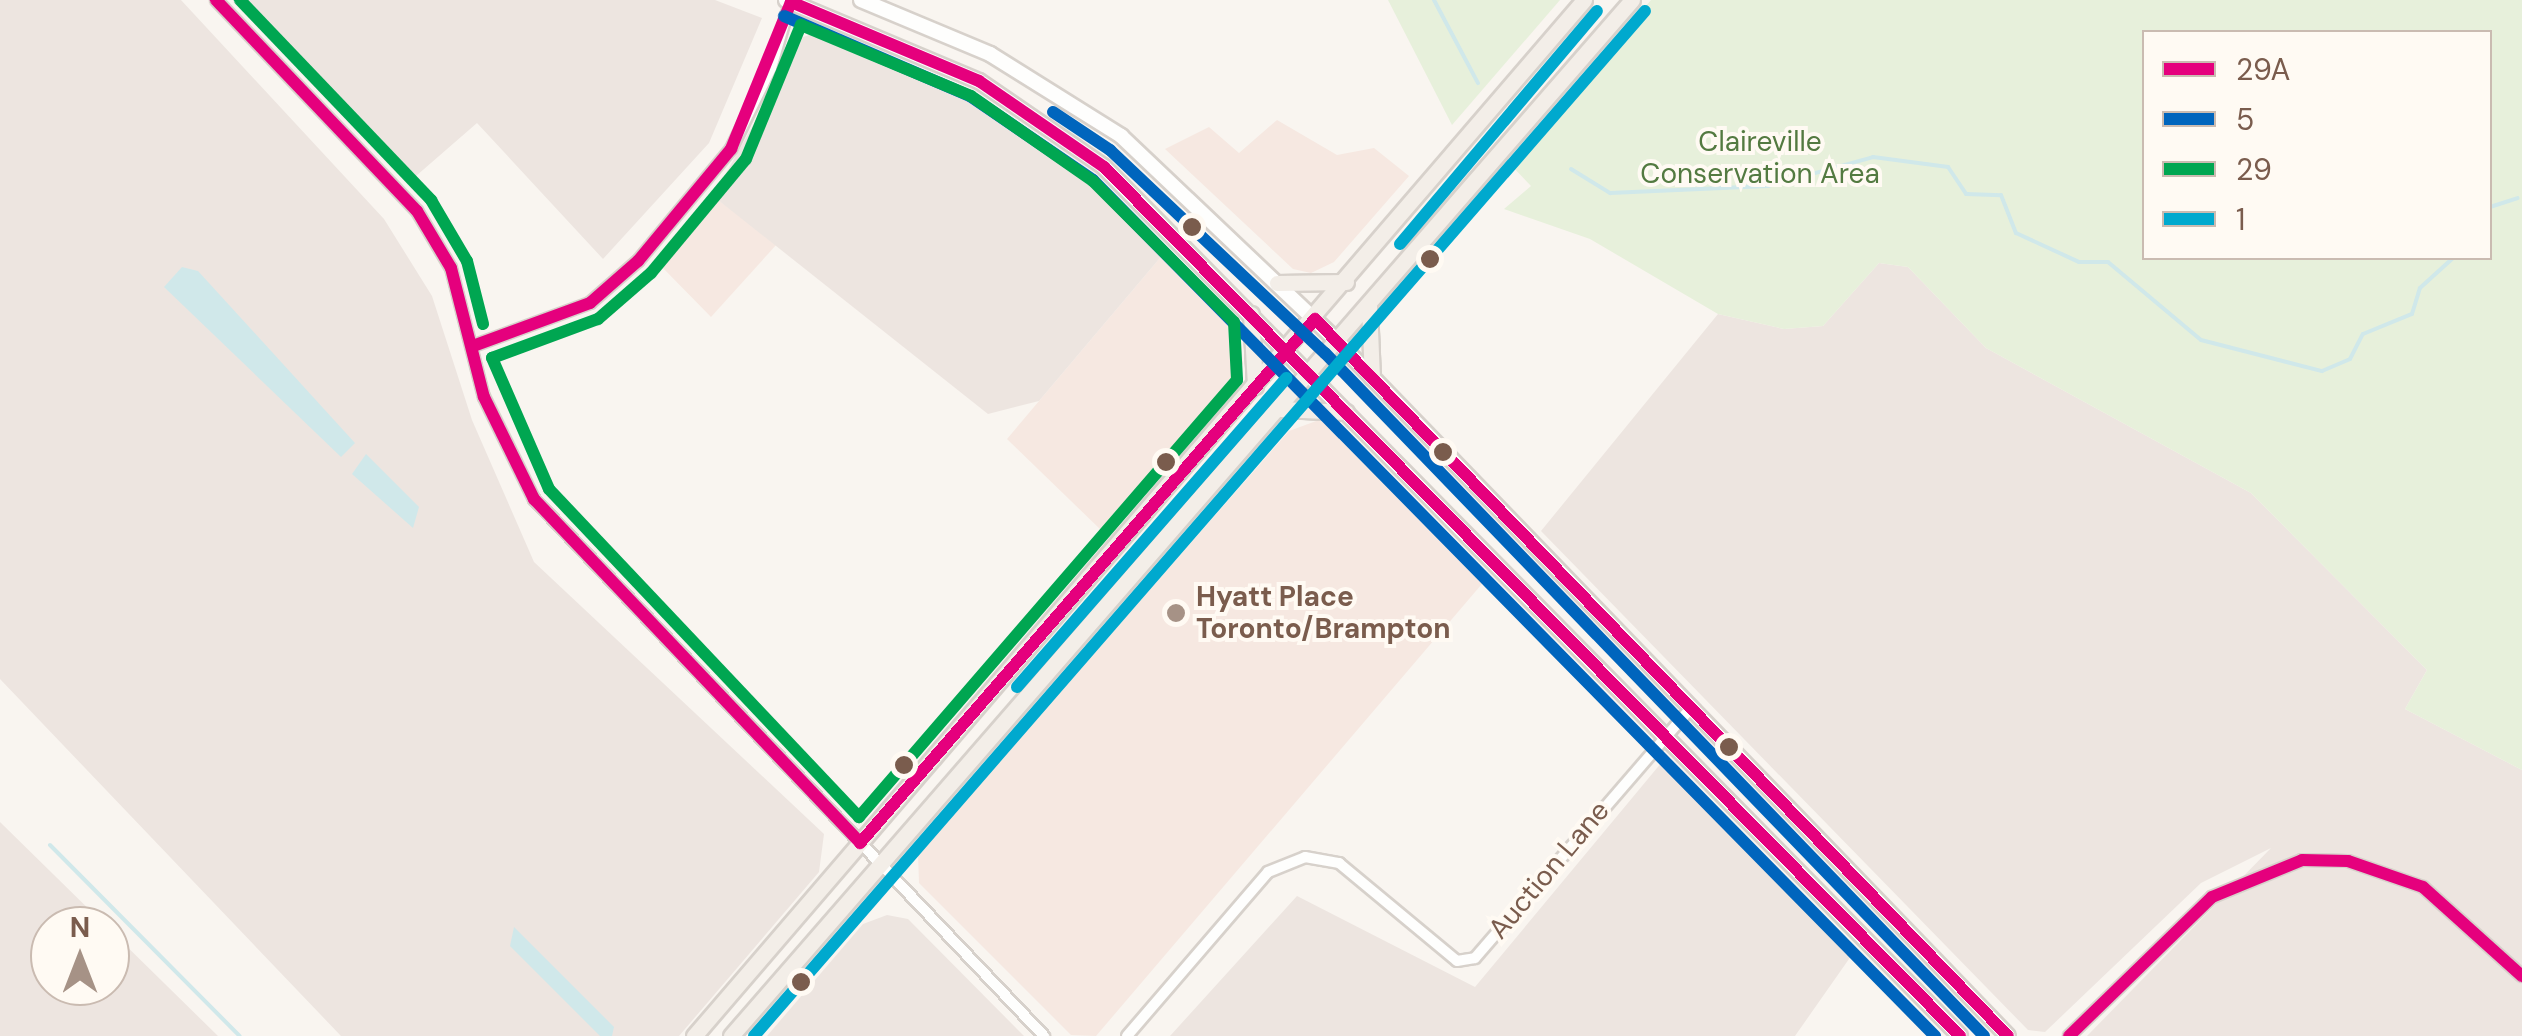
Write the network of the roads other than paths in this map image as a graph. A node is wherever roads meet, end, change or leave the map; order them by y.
1 (216, 0) edge
2 (861, 0) edge
3 (1584, 0) edge
4 (1632, 0) edge
5 (789, 1) edge
6 (1346, 282) junction
7 (1276, 283) junction
8 (1369, 306) junction
9 (1251, 314) junction
10 (1314, 319) junction
11 (1337, 341) junction
12 (473, 346) junction
13 (1288, 351) junction
14 (1310, 374) junction
15 (1372, 377) junction
16 (1255, 386) junction
17 (1280, 409) junction
18 (1346, 412) junction
19 (1692, 707) junction
20 (1666, 734) junction
21 (860, 843) junction
22 (879, 866) junction
23 (2522, 976) edge
24 (694, 1036) edge
25 (731, 1036) edge
26 (1044, 1036) edge
27 (1127, 1036) edge
28 (1960, 1036) edge
29 (2008, 1036) edge
30 (2069, 1036) edge

1 - 12 street
2 - 7 main road
3 - 6 main road
4 - 8 main road
5 - 9 main road
5 - 12 street
6 - 7 main road
6 - 10 main road
7 - 10 main road
8 - 11 main road
8 - 15 main road
9 - 13 main road
9 - 16 main road
10 - 11 main road
10 - 13 main road
11 - 14 main road
11 - 15 main road
12 - 21 street
13 - 14 main road
13 - 16 main road
14 - 17 main road
14 - 18 main road
15 - 19 main road
16 - 21 main road
17 - 18 main road
17 - 22 main road
18 - 20 main road
19 - 20 street, Auction Lane
19 - 29 main road
20 - 27 street, Auction Lane
20 - 28 main road
21 - 22 street
21 - 24 main road
22 - 25 main road
22 - 26 street
23 - 30 street

